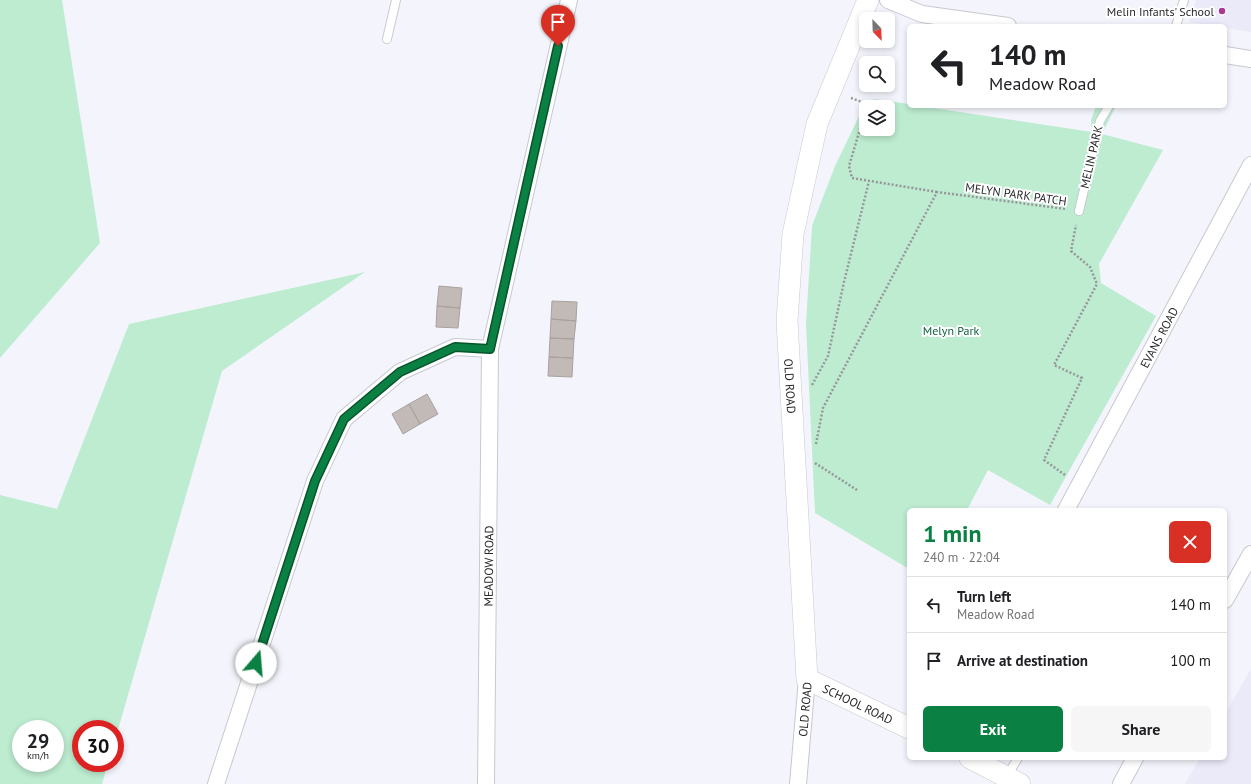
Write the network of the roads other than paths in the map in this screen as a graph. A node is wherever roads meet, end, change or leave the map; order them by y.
1 (396, 0) edge
2 (569, 0) edge
3 (868, 0) edge
4 (888, 0) edge
5 (1184, 0) edge
6 (994, 24) edge
7 (1177, 24) edge
8 (387, 39) dead end
9 (1227, 55) edge
10 (1251, 59) edge
11 (1109, 108) edge
12 (1251, 165) edge
13 (1079, 211) road end
14 (490, 349) junction
15 (1067, 508) edge
16 (1251, 554) edge
17 (1227, 596) edge
18 (807, 679) junction
19 (907, 727) edge
20 (973, 760) edge
21 (1017, 760) edge
22 (1135, 760) edge
23 (1010, 782) edge
24 (216, 784) edge
25 (486, 784) edge
26 (798, 784) edge
27 (1121, 784) edge

1 - 8 lane
2 - 14 street, MEADOW ROAD
3 - 18 street, OLD ROAD
4 - 6 street
5 - 7 lane
9 - 10 street
11 - 13 lane, MELIN PARK
12 - 15 street, EVANS ROAD
14 - 24 street
14 - 25 street, MEADOW ROAD
16 - 17 street
18 - 19 street, SCHOOL ROAD
18 - 26 street, OLD ROAD
20 - 23 street
21 - 23 lane
22 - 27 street

